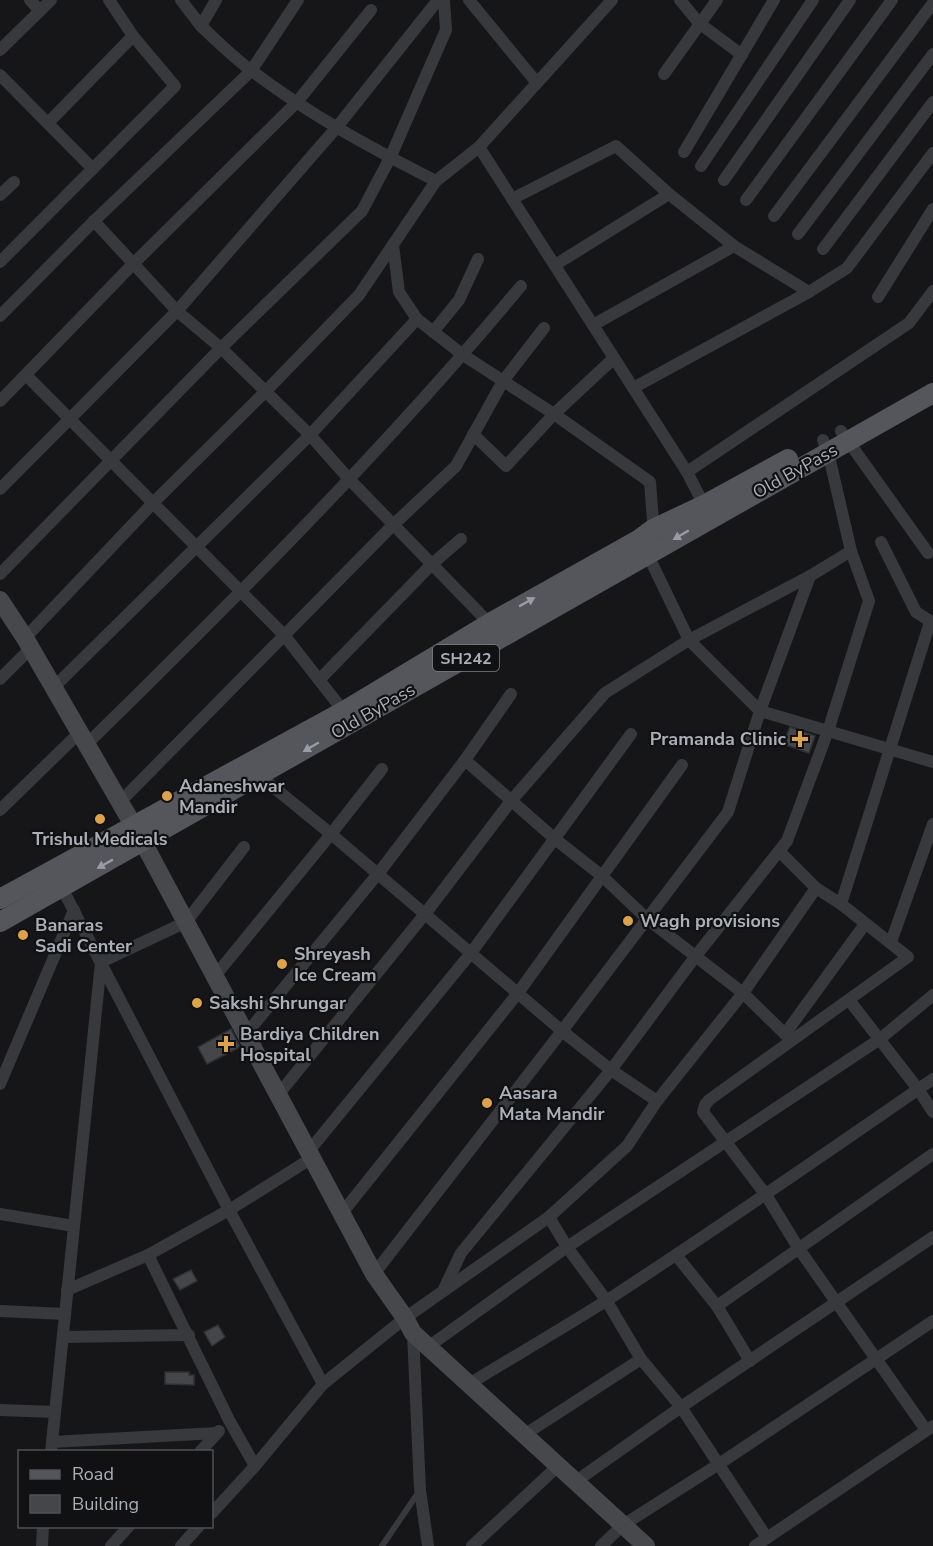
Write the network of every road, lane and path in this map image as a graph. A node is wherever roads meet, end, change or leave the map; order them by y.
1 (30, 0) edge
2 (51, 0) edge
3 (109, 0) edge
4 (181, 0) edge
5 (216, 0) edge
6 (298, 0) edge
7 (438, 0) edge
8 (444, 0) edge
9 (469, 0) edge
10 (612, 0) edge
11 (680, 0) edge
12 (717, 0) edge
13 (774, 0) edge
14 (813, 0) edge
15 (850, 0) edge
16 (892, 0) edge
17 (933, 3) edge
18 (370, 10) dead end
19 (40, 11) junction
20 (699, 23) junction
21 (201, 26) junction
22 (133, 36) junction
23 (0, 50) edge
24 (933, 54) edge
25 (742, 55) junction
26 (251, 71) junction
27 (664, 74) dead end
28 (0, 75) edge
29 (537, 83) junction
30 (297, 102) junction
31 (933, 102) edge
32 (48, 123) junction
33 (337, 127) junction
34 (480, 147) junction
35 (684, 152) dead end
36 (933, 153) edge
37 (390, 158) junction
38 (701, 166) dead end
39 (93, 169) junction
40 (724, 180) dead end
41 (436, 181) junction
42 (14, 182) dead end
43 (0, 195) edge
44 (669, 195) junction
45 (512, 199) junction
46 (746, 200) dead end
47 (933, 209) edge
48 (774, 216) dead end
49 (94, 221) junction
50 (798, 234) dead end
51 (393, 244) junction
52 (734, 246) junction
53 (823, 249) dead end
54 (478, 259) dead end
55 (0, 262) edge
56 (133, 264) junction
57 (555, 265) junction
58 (521, 286) dead end
59 (933, 291) edge
60 (809, 292) junction
61 (878, 297) dead end
62 (177, 311) junction
63 (0, 315) edge
64 (417, 319) junction
65 (593, 325) junction
66 (544, 328) dead end
67 (433, 332) junction
68 (221, 348) junction
69 (463, 355) junction
70 (614, 358) junction
71 (26, 375) junction
72 (503, 381) junction
73 (933, 381) edge
74 (633, 388) junction
75 (266, 391) junction
76 (933, 393) edge
77 (0, 400) edge
78 (554, 414) junction
79 (69, 420) junction
80 (473, 434) junction
81 (310, 435) junction
82 (844, 436) junction
83 (825, 446) junction
84 (110, 461) junction
85 (687, 472) junction
86 (349, 478) junction
87 (0, 489) edge
88 (152, 504) junction
89 (708, 511) junction
90 (393, 525) junction
91 (461, 539) dead end
92 (881, 542) dead end
93 (649, 543) junction
94 (196, 548) junction
95 (851, 551) junction
96 (928, 553) dead end
97 (432, 564) junction
98 (0, 574) edge
99 (810, 576) junction
100 (241, 593) junction
101 (0, 600) edge
102 (931, 622) edge
103 (496, 630) junction
104 (284, 635) junction
105 (689, 640) junction
106 (28, 643) junction
107 (0, 679) edge
108 (319, 680) junction
109 (54, 687) junction
110 (511, 694) dead end
111 (760, 711) junction
112 (348, 717) junction
113 (828, 731) junction
114 (631, 734) dead end
115 (83, 738) junction
116 (890, 750) junction
117 (465, 760) junction
118 (933, 762) edge
119 (682, 765) dead end
120 (382, 769) dead end
121 (253, 770) junction
122 (511, 801) junction
123 (120, 802) junction
124 (0, 810) edge
125 (933, 824) edge
126 (331, 834) junction
127 (139, 835) junction
128 (555, 839) junction
129 (244, 847) dead end
130 (779, 850) junction
131 (378, 874) junction
132 (602, 876) junction
133 (62, 888) junction
134 (816, 888) junction
135 (0, 898) edge
136 (841, 904) junction
137 (74, 910) junction
138 (425, 914) junction
139 (646, 918) junction
140 (0, 922) edge
141 (186, 922) junction
142 (865, 924) junction
143 (891, 942) junction
144 (471, 953) junction
145 (695, 957) junction
146 (101, 962) junction
147 (215, 976) junction
148 (519, 993) junction
149 (743, 993) junction
150 (933, 995) edge
151 (849, 1000) junction
152 (562, 1031) junction
153 (246, 1034) junction
154 (788, 1037) junction
155 (880, 1039) junction
156 (611, 1070) junction
157 (933, 1079) edge
158 (0, 1084) edge
159 (918, 1089) junction
160 (279, 1095) junction
161 (657, 1101) junction
162 (933, 1112) edge
163 (726, 1141) junction
164 (933, 1154) edge
165 (311, 1155) junction
166 (766, 1195) junction
167 (229, 1210) junction
168 (342, 1213) junction
169 (0, 1214) edge
170 (549, 1217) junction
171 (74, 1226) junction
172 (933, 1237) edge
173 (567, 1247) junction
174 (799, 1249) junction
175 (148, 1255) junction
176 (676, 1255) junction
177 (374, 1274) junction
178 (444, 1289) junction
179 (67, 1290) junction
180 (606, 1300) junction
181 (837, 1302) junction
182 (717, 1306) junction
183 (0, 1311) edge
184 (65, 1314) junction
185 (933, 1321) edge
186 (409, 1325) junction
187 (189, 1335) junction
188 (63, 1337) junction
189 (428, 1347) junction
190 (641, 1359) junction
191 (874, 1359) junction
192 (750, 1361) junction
193 (323, 1384) junction
194 (469, 1384) junction
195 (681, 1407) junction
196 (0, 1410) edge
197 (55, 1412) junction
198 (229, 1420) junction
199 (930, 1428) edge
200 (217, 1433) junction
201 (524, 1435) junction
202 (51, 1447) edge
203 (202, 1450) edge
204 (719, 1464) junction
205 (255, 1466) junction
206 (558, 1467) junction
207 (575, 1482) junction
208 (420, 1490) junction
209 (213, 1512) edge
210 (623, 1526) junction
211 (44, 1528) edge
212 (128, 1528) edge
213 (198, 1528) edge
214 (766, 1538) junction
215 (42, 1546) edge
216 (111, 1546) edge
217 (182, 1546) edge
218 (382, 1546) edge
219 (428, 1546) edge
220 (472, 1546) edge
221 (601, 1546) edge
222 (646, 1546) edge
223 (755, 1546) edge

1 - 19 street
2 - 19 street
3 - 22 street
4 - 21 street
5 - 21 street
6 - 26 street
7 - 33 street
8 - 37 street
9 - 29 street
10 - 29 street
11 - 20 street
12 - 20 street
13 - 25 street
14 - 38 street
15 - 40 street
16 - 46 street
17 - 48 street
18 - 30 street
19 - 23 street
20 - 25 street
20 - 27 street
21 - 26 street
22 - 32 street
22 - 39 street
24 - 50 street
25 - 35 street
26 - 30 street
26 - 49 street
28 - 32 street
29 - 34 street
30 - 33 street
30 - 56 street
31 - 53 street
32 - 39 street
33 - 37 street
33 - 62 street
34 - 41 street
34 - 45 street
36 - 60 street
37 - 41 street
37 - 68 street
39 - 55 street
41 - 51 street
42 - 43 street
44 - 45 street
44 - 52 street
44 - 57 street
45 - 57 street
47 - 61 street
49 - 56 street
49 - 63 street
51 - 64 street
51 - 75 street
52 - 60 street
52 - 65 street
54 - 67 street
56 - 62 street
56 - 71 street
57 - 65 street
58 - 69 street
59 - 85 street
60 - 74 street
62 - 68 street
62 - 79 street
64 - 67 street
64 - 81 street
65 - 70 street
66 - 72 street
67 - 69 street
68 - 75 street
68 - 84 street
69 - 72 street
69 - 86 street
70 - 74 street
70 - 78 street
71 - 77 street
71 - 79 street
72 - 78 street
72 - 80 street
73 - 82 main road, Old ByPass / SH242
74 - 85 street
75 - 81 street
75 - 88 street
76 - 82 main road, Old ByPass / SH242
78 - 80 street
78 - 93 street
79 - 84 street
79 - 87 street
80 - 90 street
81 - 86 street
81 - 94 street
82 - 83 main road, Old ByPass / SH242
82 - 96 street
83 - 89 main road, Old ByPass / SH242
83 - 95 street
84 - 88 street
84 - 98 street
85 - 89 street
86 - 90 street
86 - 100 street
88 - 94 street
88 - 106 street
89 - 93 main road, Old ByPass / SH242
90 - 97 street
90 - 104 street
91 - 97 street
92 - 102 street
93 - 103 main road, Old ByPass / SH242
93 - 105 street
94 - 100 street
94 - 109 street
95 - 99 street
95 - 113 street
97 - 103 street
97 - 108 street
99 - 105 street
99 - 111 street
100 - 104 street
100 - 115 street
101 - 106 main road
102 - 116 street
103 - 112 main road, Old ByPass / SH242
104 - 108 street
104 - 123 street
105 - 111 street
105 - 122 street
106 - 107 street
106 - 109 main road
108 - 112 street
109 - 115 main road
110 - 117 street
111 - 113 street
111 - 139 street
112 - 121 main road, Old ByPass / SH242
113 - 116 street
113 - 130 street
114 - 128 street
115 - 123 main road
115 - 124 street
116 - 118 street
116 - 136 street
117 - 122 street
117 - 131 street
119 - 132 street
120 - 126 street
121 - 126 street
121 - 127 main road, Old ByPass / SH242
122 - 128 street
122 - 138 street
123 - 127 main road
125 - 143 street
126 - 131 street
126 - 147 street
127 -> 133 main road, Old ByPass / SH242
127 - 135 main road, Old ByPass / SH242
127 - 141 main road
128 - 132 street
128 - 144 street
129 - 141 street
130 - 134 street
130 - 145 street
131 - 138 street
131 - 153 street
132 - 139 street
132 - 148 street
133 - 137 street
133 - 140 main road, Old ByPass / SH242
134 - 136 street
134 - 149 street
136 - 142 street
137 - 146 street
137 - 158 street
138 - 144 street
138 - 160 street
139 - 145 street
139 - 152 street
141 - 146 street
141 - 147 main road
142 - 143 street
142 - 154 street
143 - 151 street
144 - 148 street
144 - 165 street
145 - 149 street
145 - 156 street
146 - 167 street
146 - 171 street
147 - 153 main road
148 - 152 street
148 - 168 street
149 - 154 street
149 - 161 street
150 - 155 street
151 - 154 street
151 - 155 street
152 - 156 street
152 - 177 street
153 - 160 main road
154 - 163 street
155 - 159 street
155 - 163 street
156 - 161 street
156 - 178 street
157 - 159 street
159 - 162 street
159 - 166 street
160 - 165 main road
161 - 170 street
163 - 166 street
163 - 173 street
164 - 174 street
165 - 167 street
165 - 168 main road
166 - 174 street
166 - 176 street
167 - 175 street
167 - 193 street
168 - 177 main road
169 - 171 street
170 - 173 street
170 - 178 street
171 - 179 street
172 - 181 street
173 - 180 street
173 - 189 street
174 - 181 street
174 - 182 street
175 - 179 street
175 - 187 street
176 - 180 street
176 - 182 street
177 - 186 main road
178 - 186 street
179 - 184 street
180 - 190 street
180 - 194 street
181 - 191 street
181 - 192 street
182 - 192 street
183 - 184 street
184 - 188 street
185 - 191 street
186 - 189 main road
186 - 193 street
186 - 208 street
187 - 188 street
187 - 198 street
188 - 197 street
189 - 194 main road
190 - 195 street
190 - 201 street
191 - 199 street
191 - 204 street
192 - 195 street
193 - 205 street
194 - 201 main road
195 - 204 street
195 - 207 street
196 - 197 street
197 - 202 street
198 - 200 street
198 - 205 street
199 - 214 street
200 - 202 street
200 - 203 street
201 - 206 main road
204 - 210 street
204 - 214 street
205 - 209 street
206 - 207 main road
206 - 220 street
207 - 210 main road
208 - 218 lane
208 - 219 street
210 - 221 street
210 - 222 main road
211 - 215 street
212 - 216 street
213 - 217 street
214 - 223 street

